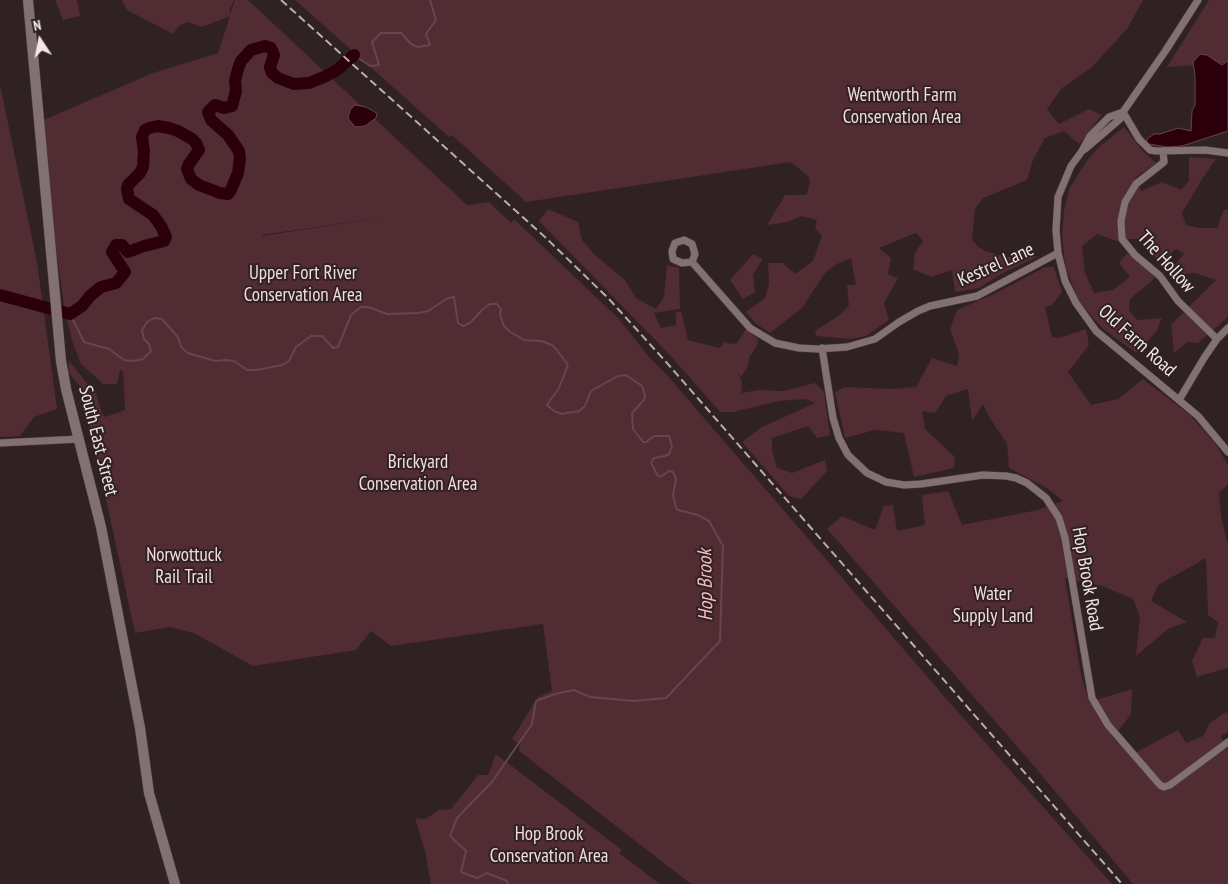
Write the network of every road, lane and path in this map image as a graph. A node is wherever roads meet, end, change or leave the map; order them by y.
1 (28, 0) edge
2 (1198, 0) edge
3 (1123, 112) junction
4 (1163, 151) junction
5 (1228, 153) edge
6 (1058, 254) junction
7 (692, 262) dead end
8 (1228, 328) edge
9 (1217, 339) junction
10 (822, 348) junction
11 (1179, 400) junction
12 (80, 439) junction
13 (0, 444) edge
14 (1228, 452) edge
15 (1228, 742) edge
16 (175, 884) edge

1 - 12 main road, South East Street
2 - 3 street, Old Farm Road
3 - 4 street
3 - 6 street, Old Farm Road
4 - 5 street
4 - 9 street, The Hollow
6 - 10 street, Kestrel Lane
6 - 11 street, Old Farm Road
7 - 10 street, Kestrel Lane
8 - 9 street
9 - 11 street
10 - 15 street, Hop Brook Road
11 - 14 street, Old Farm Road
12 - 13 street
12 - 16 main road, South East Street

